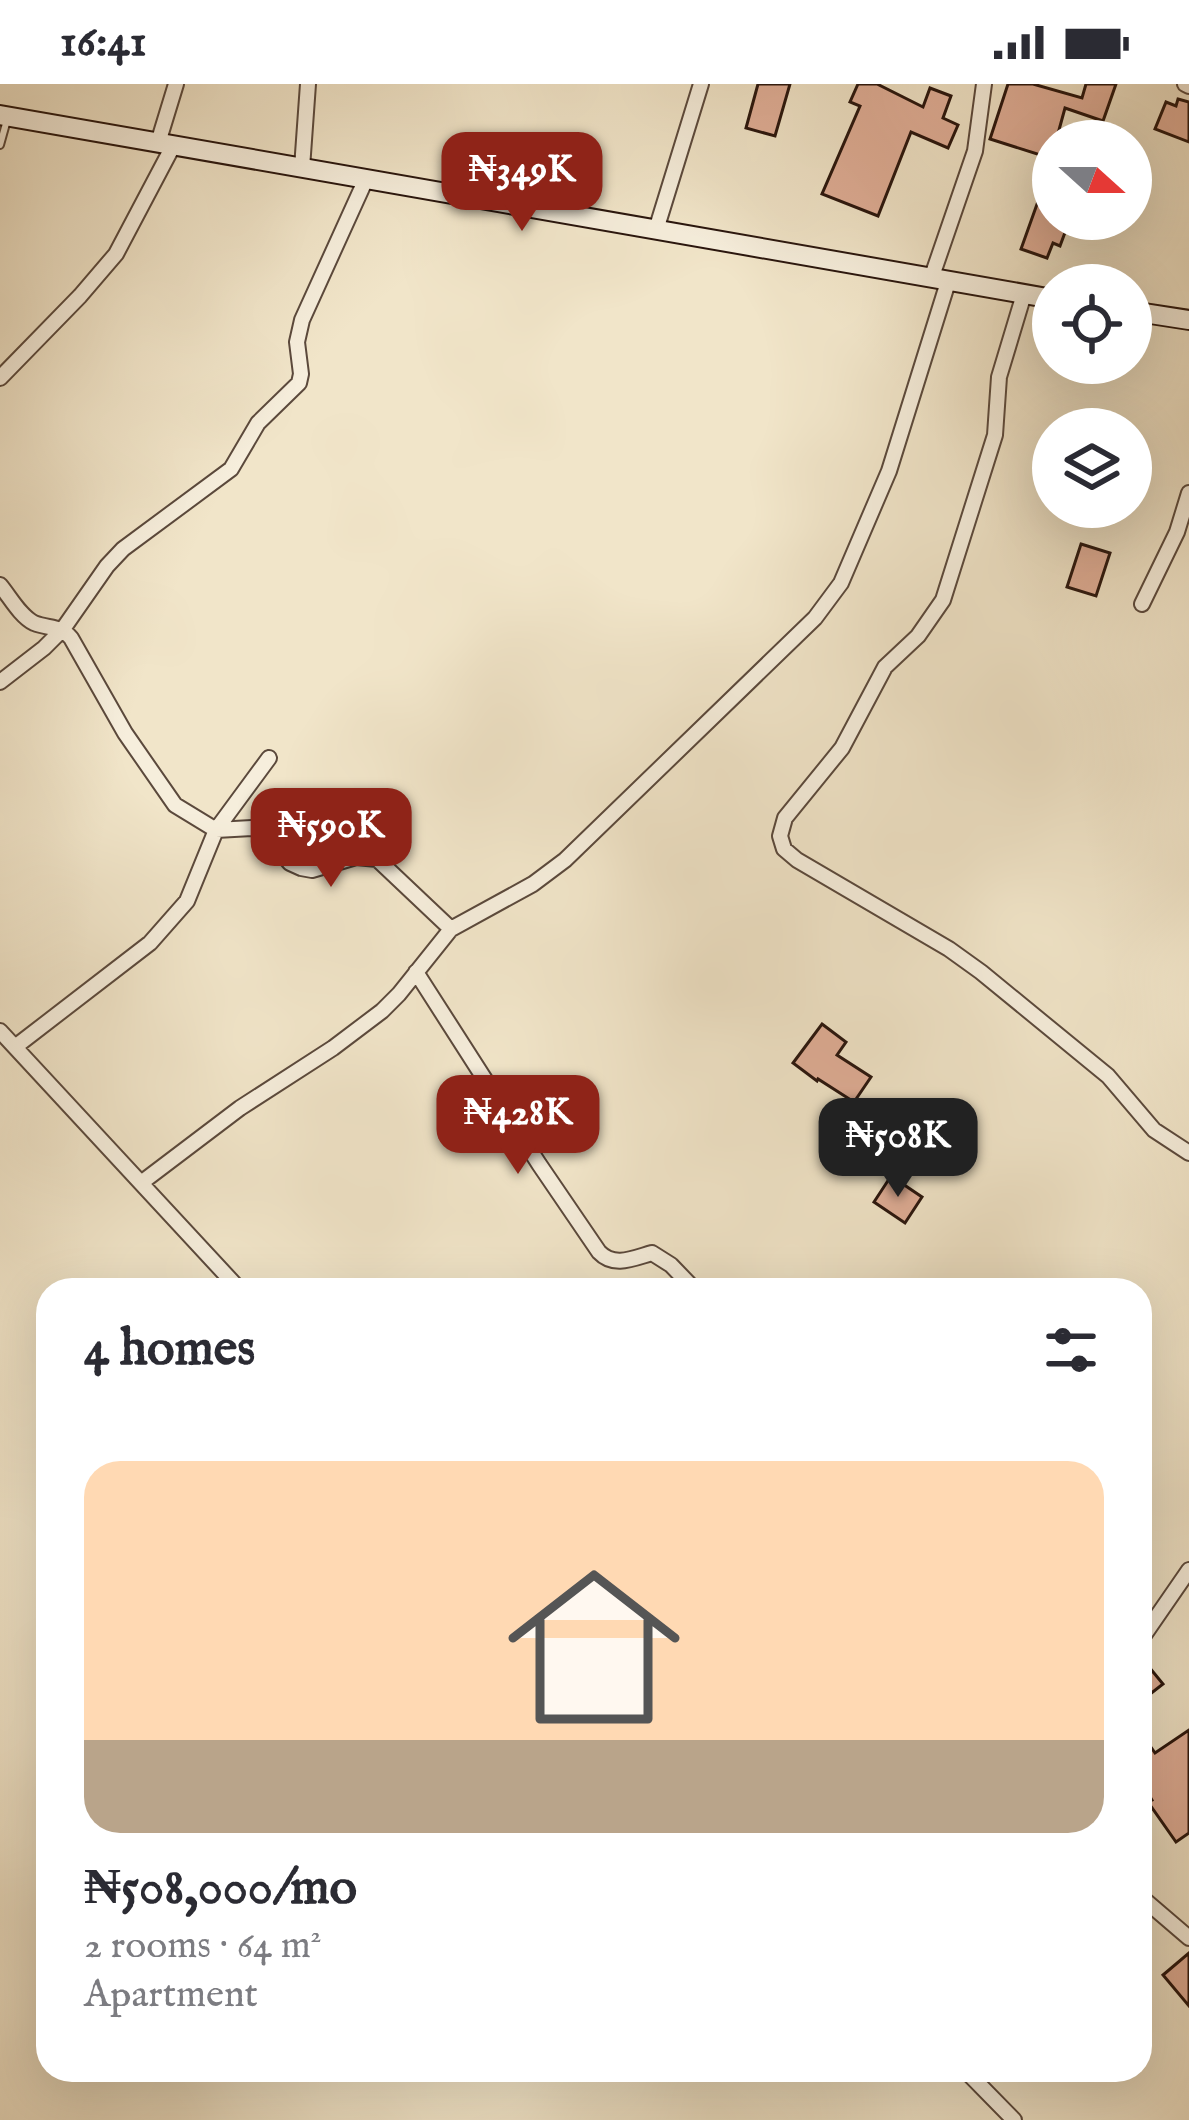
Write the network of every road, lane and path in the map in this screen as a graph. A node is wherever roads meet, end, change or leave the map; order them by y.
1 (176, 84) edge
2 (308, 84) edge
3 (701, 84) edge
4 (983, 84) edge
5 (4, 116) edge
6 (165, 144) junction
7 (0, 145) edge
8 (302, 168) junction
9 (366, 179) junction
10 (656, 230) junction
11 (940, 281) junction
12 (1024, 294) junction
13 (1032, 295) edge
14 (1152, 314) edge
15 (1189, 320) edge
16 (0, 379) edge
17 (1189, 493) edge
18 (0, 585) edge
19 (1142, 604) dead end
20 (63, 629) junction
21 (0, 682) edge
22 (269, 758) dead end
23 (216, 830) junction
24 (451, 929) junction
25 (416, 973) junction
26 (0, 1031) edge
27 (15, 1047) junction
28 (1189, 1153) edge
29 (141, 1183) junction
30 (229, 1278) edge
31 (683, 1278) edge
32 (1189, 1570) edge
33 (1152, 1624) edge
34 (1152, 1906) edge
35 (1189, 1938) edge
36 (974, 2082) edge
37 (999, 2115) edge
38 (1014, 2120) edge

1 - 6 street
2 - 8 street
3 - 10 street
4 - 11 street
5 - 6 main road
5 - 7 lane
6 - 8 main road
6 - 16 street
8 - 9 main road
9 - 10 main road
9 - 20 street
10 - 11 main road
11 - 12 main road
11 - 24 street
12 - 13 main road
12 - 28 street
14 - 15 main road
17 - 19 street
18 - 20 street
20 - 21 street
20 - 23 street
22 - 23 street
23 - 24 street
23 - 27 street
24 - 25 street
25 - 29 street
25 - 31 street
26 - 27 street
27 - 29 street
29 - 30 street
32 - 33 street
34 - 35 street
36 - 37 street
37 - 38 street

